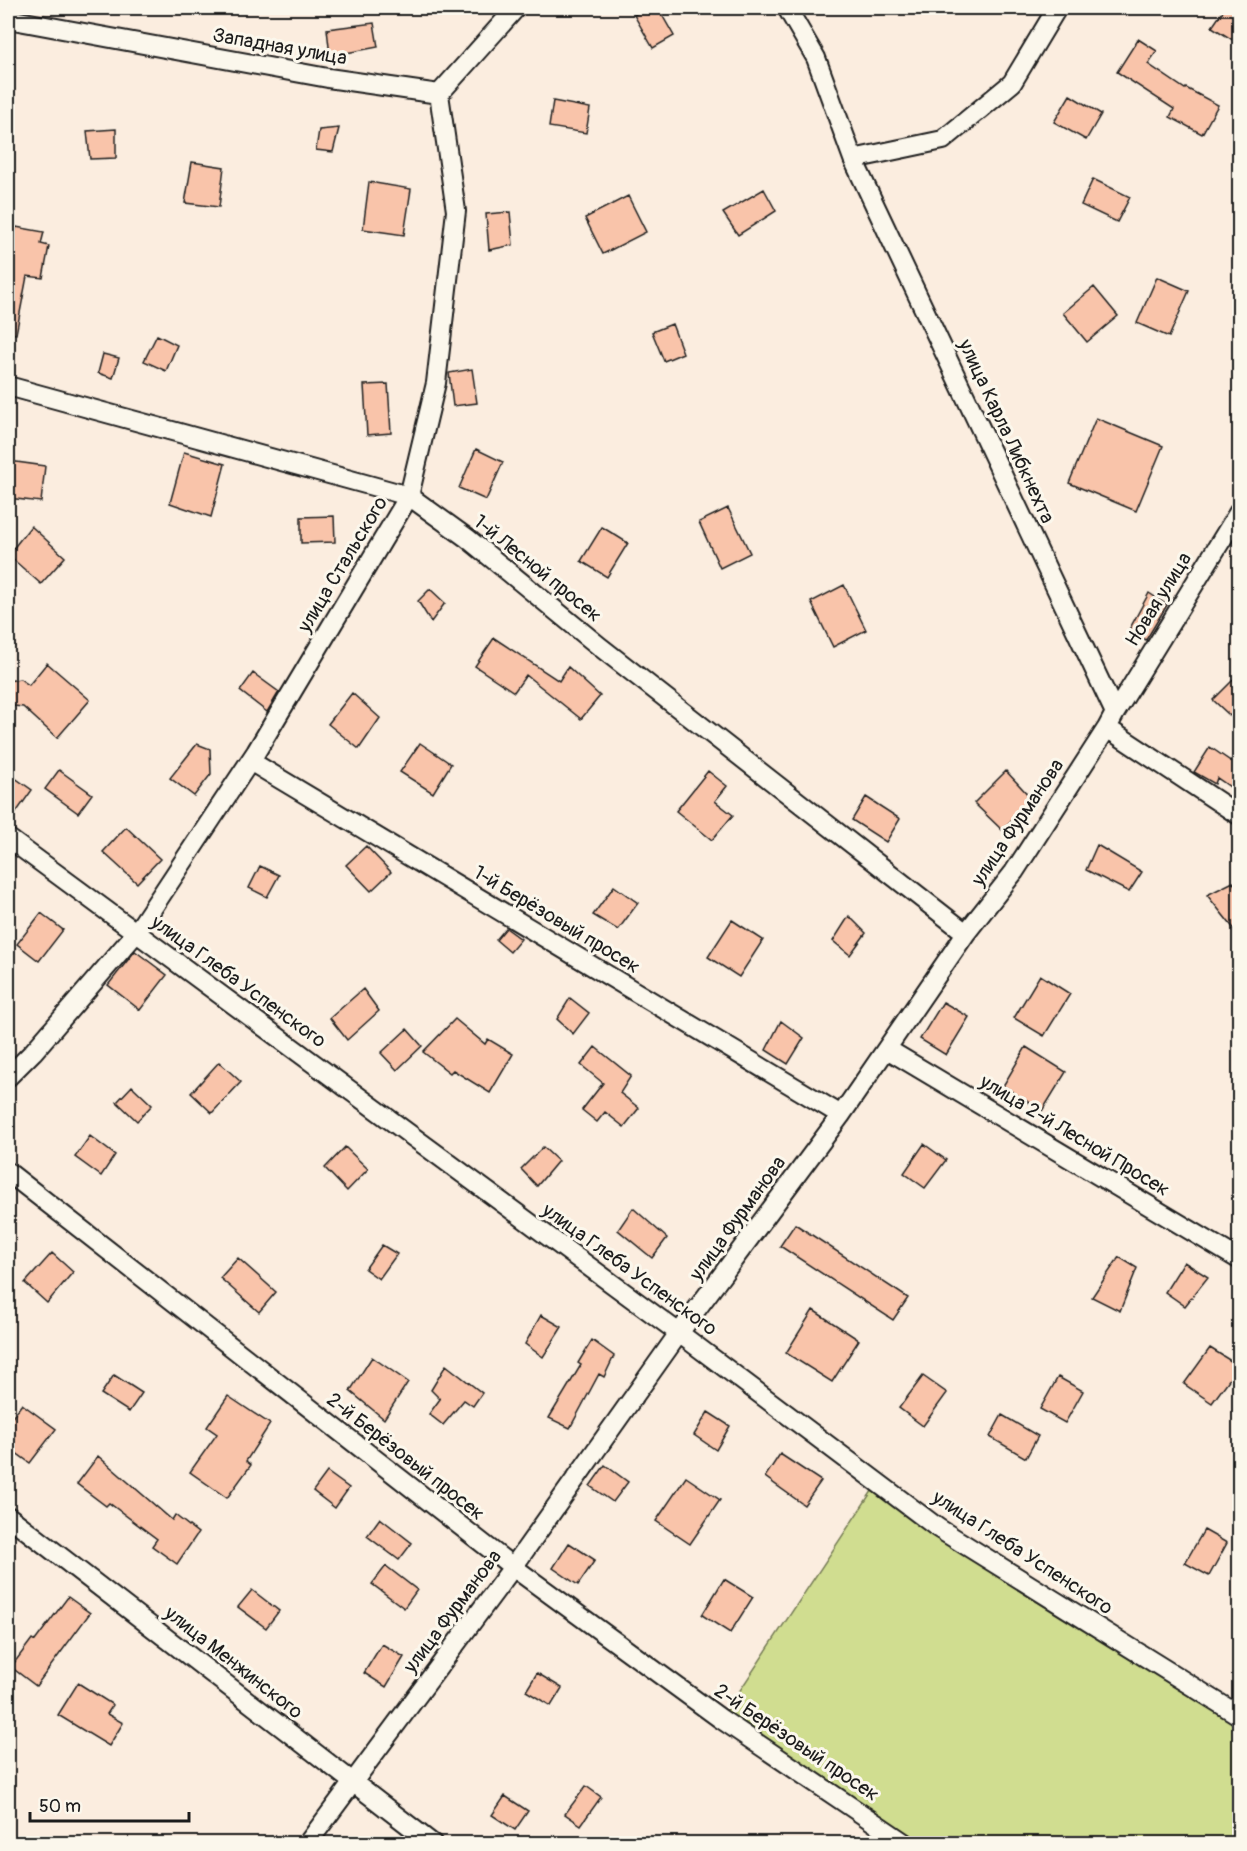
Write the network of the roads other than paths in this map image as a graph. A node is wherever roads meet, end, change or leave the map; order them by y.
1 (516, 8) edge
2 (787, 8) edge
3 (1057, 8) edge
4 (8, 19) edge
5 (440, 94) junction
6 (853, 159) junction
7 (8, 386) edge
8 (409, 496) junction
9 (1239, 510) edge
10 (1111, 720) junction
11 (250, 761) junction
12 (1239, 816) edge
13 (8, 838) edge
14 (136, 933) junction
15 (966, 933) junction
16 (887, 1048) junction
17 (8, 1077) edge
18 (841, 1115) junction
19 (8, 1172) edge
20 (1239, 1260) edge
21 (679, 1333) junction
22 (8, 1516) edge
23 (513, 1567) junction
24 (1239, 1716) edge
25 (353, 1782) junction
26 (307, 1844) edge
27 (433, 1844) edge
28 (906, 1844) edge

1 - 5 street
2 - 6 street, улица Карла Либкнехта
3 - 6 street
4 - 5 street, Западная улица
5 - 8 street, улица Стальского
6 - 10 street, улица Карла Либкнехта
7 - 8 street, 1-й Лесной просек
8 - 11 street, улица Стальского
8 - 15 street, 1-й Лесной просек
9 - 10 street, Новая улица
10 - 12 street
10 - 15 street, улица Фурманова
11 - 14 street, улица Стальского
11 - 18 street, 1-й Берёзовый просек
13 - 14 street, улица Глеба Успенского
14 - 17 street, улица Стальского
14 - 21 street, улица Глеба Успенского
15 - 16 street, улица Фурманова
16 - 18 street, улица Фурманова
16 - 20 street, улица 2-й Лесной Просек
18 - 21 street, улица Фурманова
19 - 23 street, 2-й Берёзовый просек
21 - 23 street, улица Фурманова
21 - 24 street, улица Глеба Успенского
22 - 25 street, улица Менжинского
23 - 25 street, улица Фурманова
23 - 28 street, 2-й Берёзовый просек
25 - 26 street, улица Фурманова
25 - 27 street, улица Менжинского

